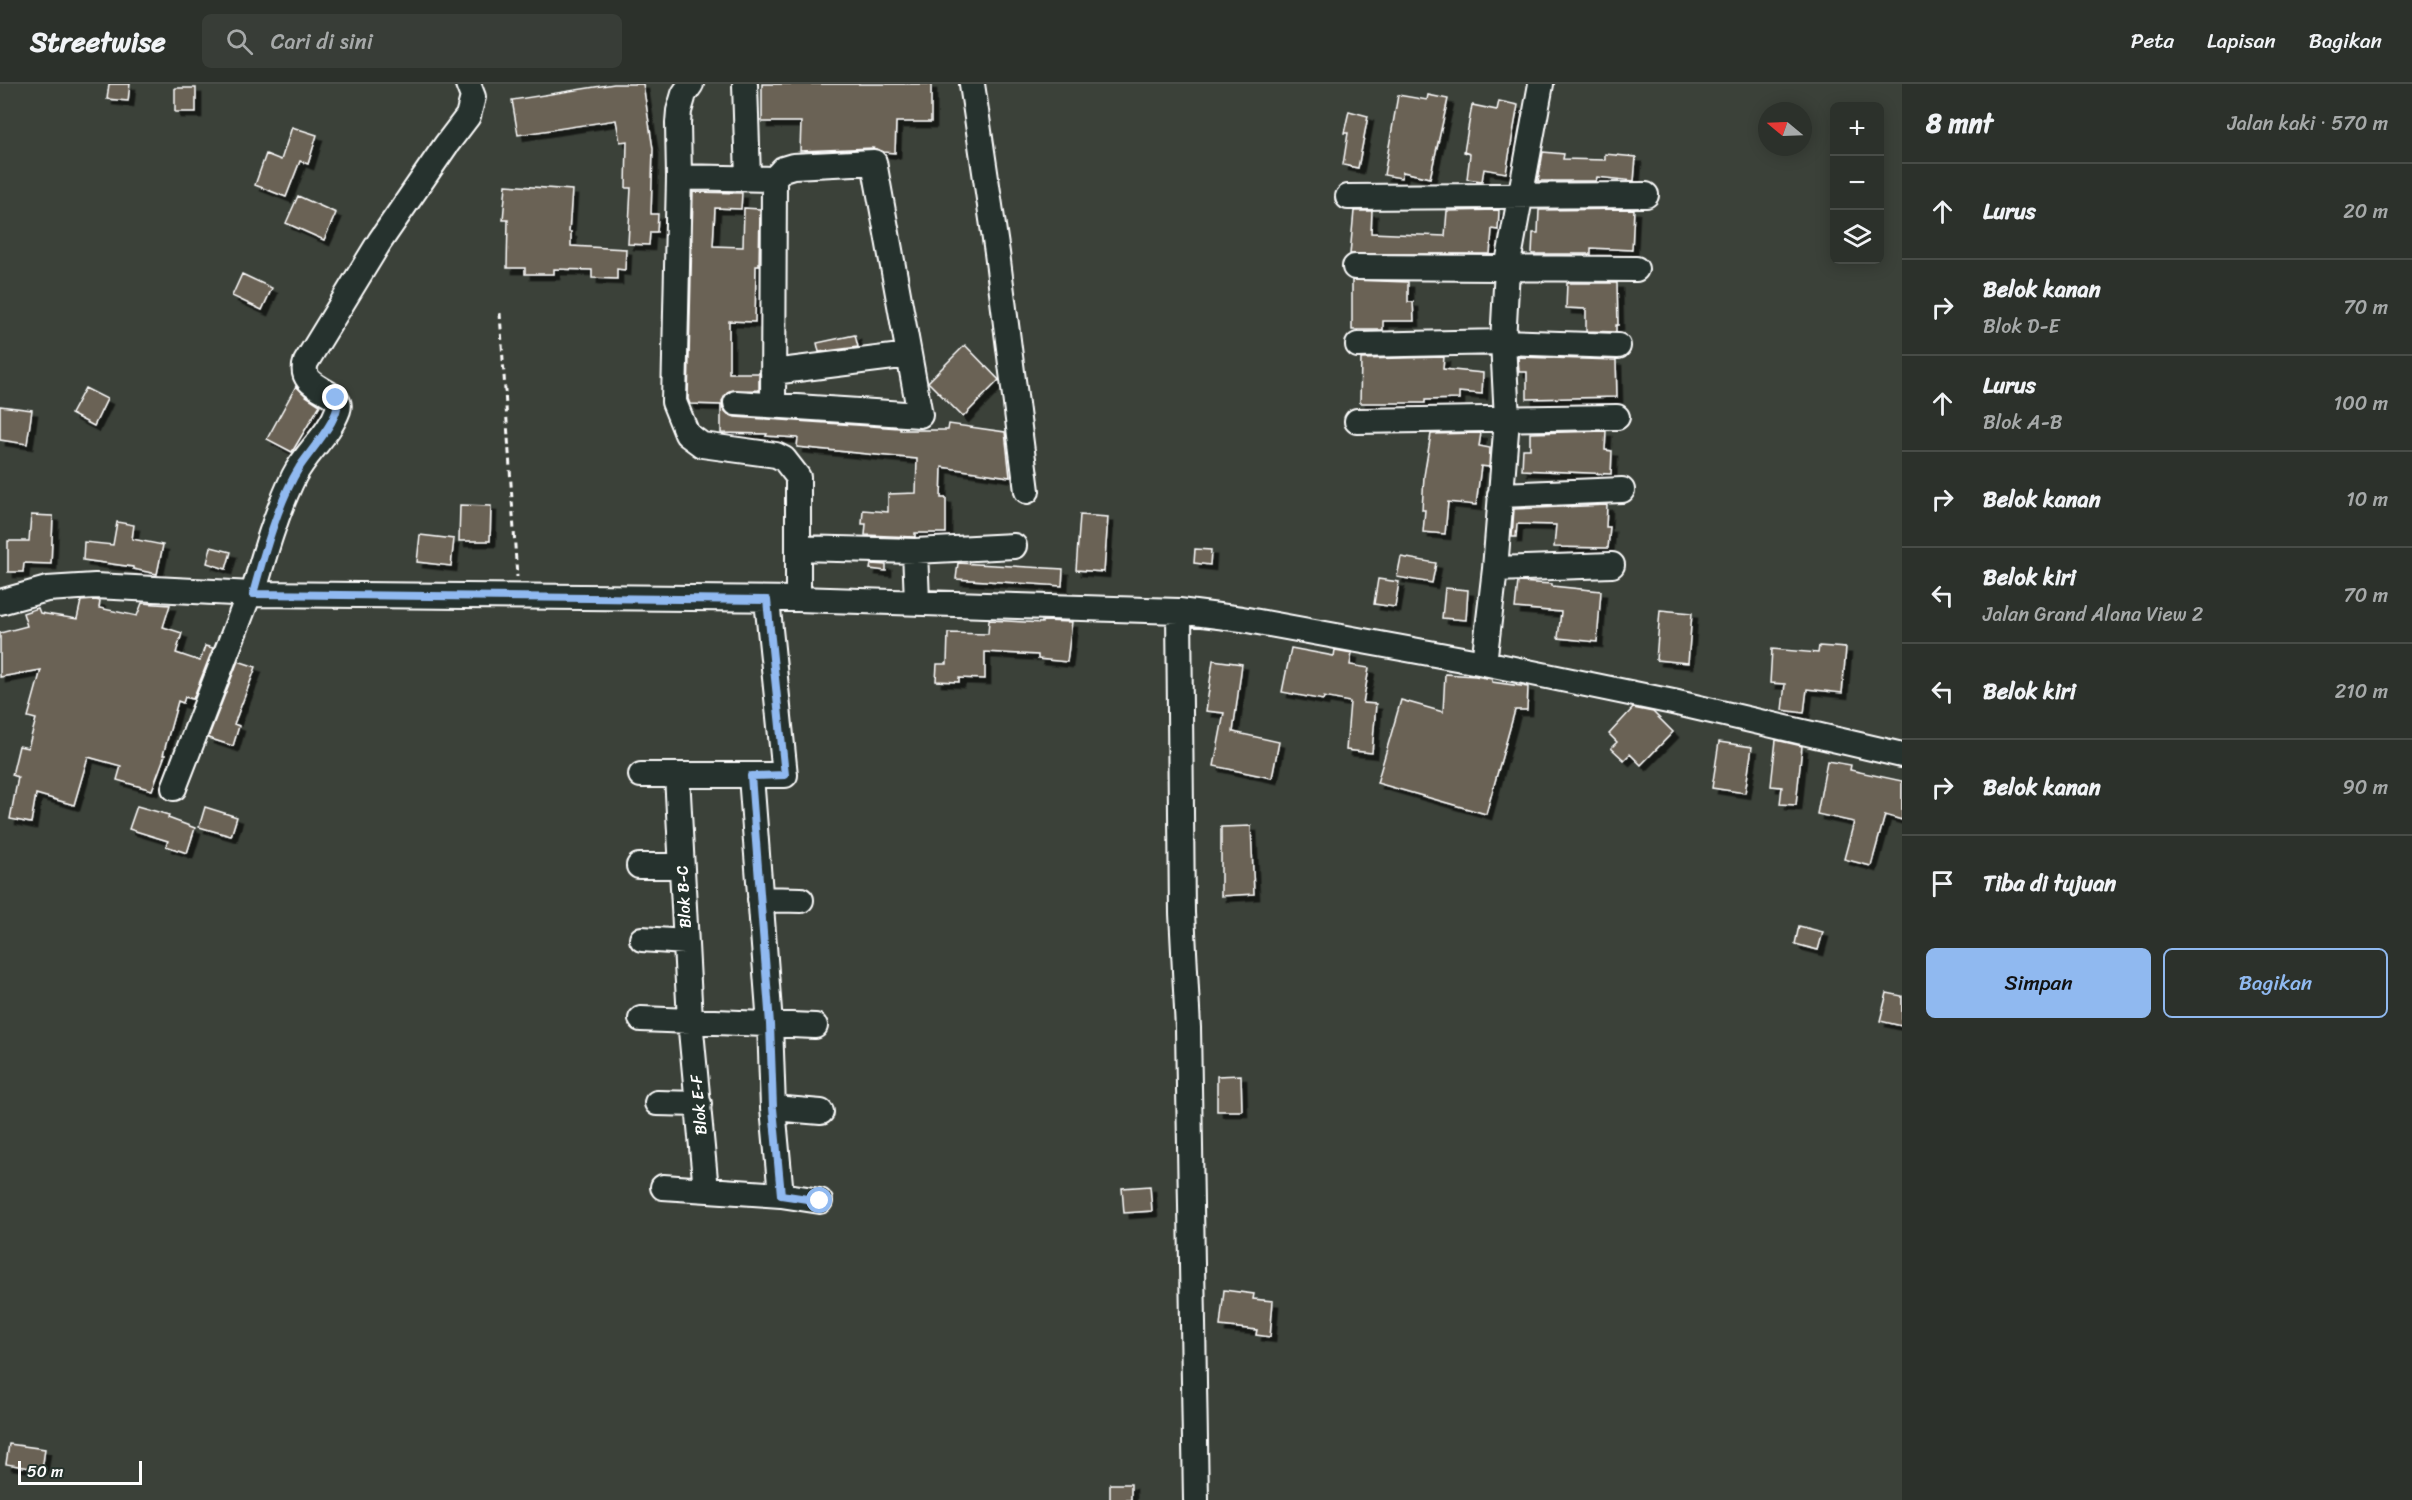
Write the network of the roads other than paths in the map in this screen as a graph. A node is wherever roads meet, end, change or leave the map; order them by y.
1 (468, 84) edge
2 (691, 84) edge
3 (745, 84) edge
4 (972, 84) edge
5 (1541, 84) edge
6 (679, 177) junction
7 (748, 178) junction
8 (774, 179) junction
9 (1520, 194) junction
10 (1646, 195) dead end
11 (1348, 197) dead end
12 (1354, 267) dead end
13 (1507, 269) junction
14 (1636, 269) dead end
15 (1503, 342) junction
16 (1358, 345) dead end
17 (1618, 346) dead end
18 (909, 355) junction
19 (773, 372) junction
20 (736, 403) dead end
21 (773, 405) junction
22 (1617, 417) dead end
23 (1507, 419) junction
24 (1358, 421) dead end
25 (1622, 490) dead end
26 (1027, 491) dead end
27 (1500, 495) junction
28 (1014, 546) dead end
29 (799, 549) junction
30 (915, 551) junction
31 (1612, 565) dead end
32 (1495, 569) junction
33 (251, 594) junction
34 (798, 599) junction
35 (767, 600) junction
36 (918, 601) junction
37 (0, 602) edge
38 (1179, 611) junction
39 (1484, 663) junction
40 (1902, 755) edge
41 (641, 775) dead end
42 (677, 775) junction
43 (751, 776) junction
44 (174, 788) dead end
45 (639, 866) dead end
46 (681, 866) junction
47 (760, 899) junction
48 (801, 900) dead end
49 (642, 939) dead end
50 (685, 942) junction
51 (641, 1019) dead end
52 (690, 1020) junction
53 (770, 1024) junction
54 (815, 1026) dead end
55 (657, 1103) dead end
56 (699, 1104) junction
57 (773, 1108) junction
58 (821, 1112) dead end
59 (663, 1187) dead end
60 (706, 1190) junction
61 (781, 1195) junction
62 (820, 1201) dead end
63 (1196, 1500) edge

1 - 33 street
2 - 6 street
3 - 7 street
4 - 26 street
5 - 9 street
6 - 7 street
6 - 29 street
7 - 8 street
8 - 18 street
8 - 19 street
9 - 10 street
9 - 11 street
9 - 13 street
12 - 13 street
13 - 14 street
13 - 15 street
15 - 16 street
15 - 17 street
15 - 23 street
18 - 19 street
18 - 21 street
19 - 21 street
20 - 21 street
22 - 23 street
23 - 24 street
23 - 27 street
25 - 27 street
27 - 32 street
28 - 30 street
29 - 30 street
29 - 34 street
30 - 36 street
31 - 32 street
32 - 39 street
33 - 35 street
33 - 37 street
33 - 44 street
34 - 35 street
34 - 36 street
35 - 43 street
36 - 38 street
38 - 39 street
38 - 63 street
39 - 40 street
41 - 42 street
42 - 43 street
42 - 46 street, Blok B-C
43 - 47 street
45 - 46 street
46 - 50 street, Blok B-C
47 - 48 street
47 - 53 street
49 - 50 street
50 - 52 street, Blok B-C
51 - 52 street
52 - 53 street
52 - 56 street, Blok E-F
53 - 54 street
53 - 57 street
55 - 56 street
56 - 60 street, Blok E-F
57 - 58 street
57 - 61 street
59 - 60 street
60 - 61 street
61 - 62 street

